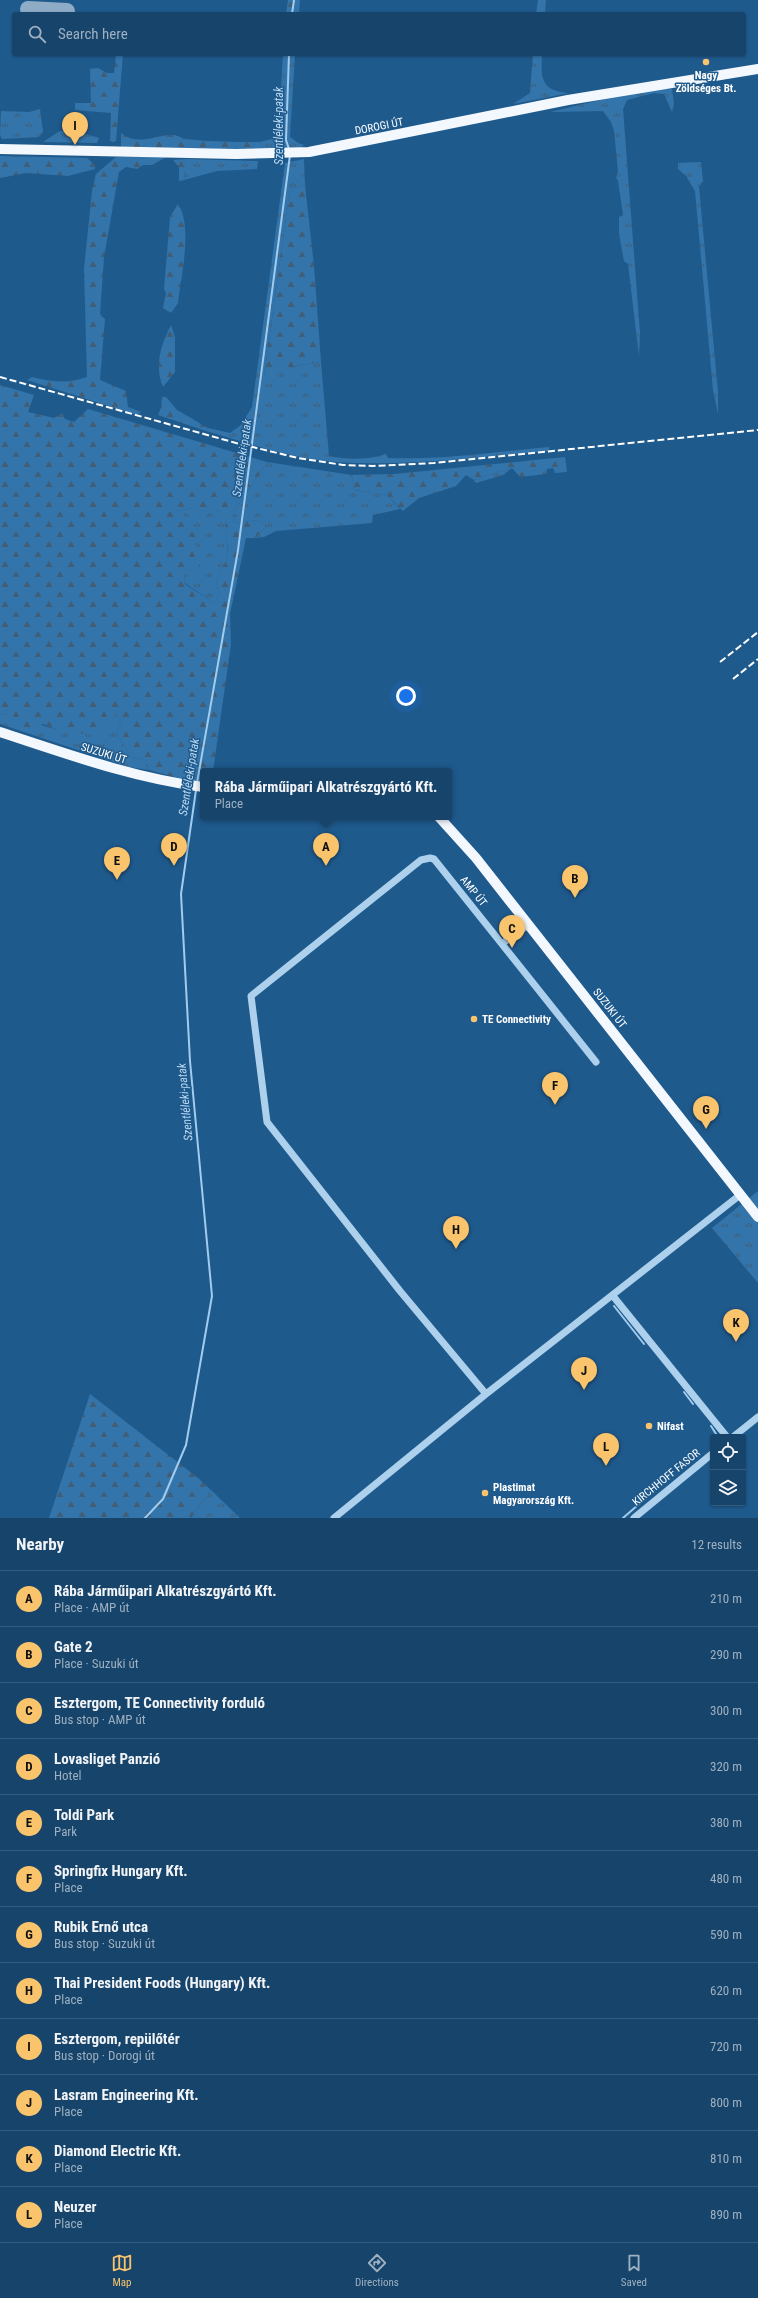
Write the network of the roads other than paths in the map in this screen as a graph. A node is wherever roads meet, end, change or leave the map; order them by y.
1 (758, 70) edge
2 (0, 149) edge
3 (0, 732) edge
4 (200, 787) edge
5 (442, 820) edge
6 (528, 925) junction
7 (503, 943) junction
8 (596, 1062) dead end
9 (740, 1195) junction
10 (758, 1217) edge
11 (613, 1296) junction
12 (486, 1394) junction
13 (758, 1417) edge
14 (725, 1434) edge
15 (737, 1434) edge
16 (710, 1455) edge
17 (334, 1518) edge
18 (634, 1518) edge

1 - 2 main road, DOROGI ÚT
3 - 4 main road, SUZUKI ÚT
5 - 6 main road, SUZUKI ÚT
6 - 7 street
6 - 9 main road, SUZUKI ÚT
7 - 8 street, AMP ÚT
7 - 12 street, AMP ÚT
9 - 10 main road, SUZUKI ÚT
9 - 11 street
11 - 12 street
11 - 14 street
12 - 17 street
13 - 15 street
16 - 18 street, KIRCHHOFF FASOR

